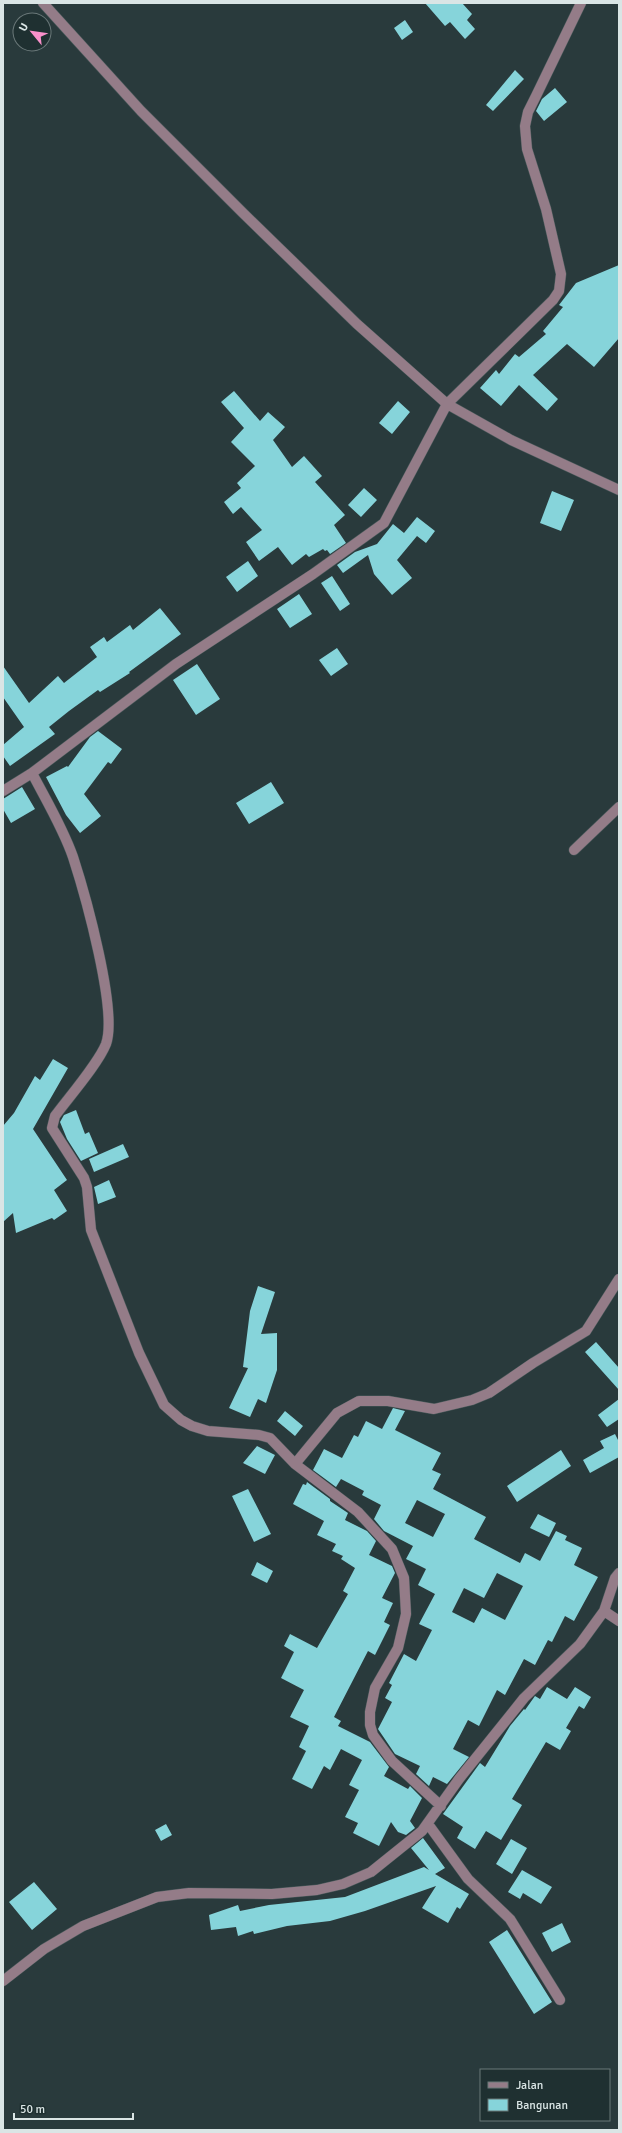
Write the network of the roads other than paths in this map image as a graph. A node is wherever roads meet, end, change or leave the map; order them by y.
1 (43, 3) edge
2 (581, 3) edge
3 (447, 404) junction
4 (619, 490) edge
5 (32, 773) junction
6 (3, 791) edge
7 (619, 807) edge
8 (574, 850) dead end
9 (619, 1279) edge
10 (295, 1464) junction
11 (619, 1573) edge
12 (604, 1611) junction
13 (619, 1621) edge
14 (441, 1806) junction
15 (428, 1824) junction
16 (3, 1981) edge
17 (560, 2000) dead end

1 - 3 street
2 - 3 street
3 - 4 street
3 - 5 street
5 - 6 street
5 - 10 street
7 - 8 street
9 - 10 street
10 - 14 street
11 - 12 street
12 - 13 street
12 - 14 street
14 - 15 street
15 - 16 street
15 - 17 street

